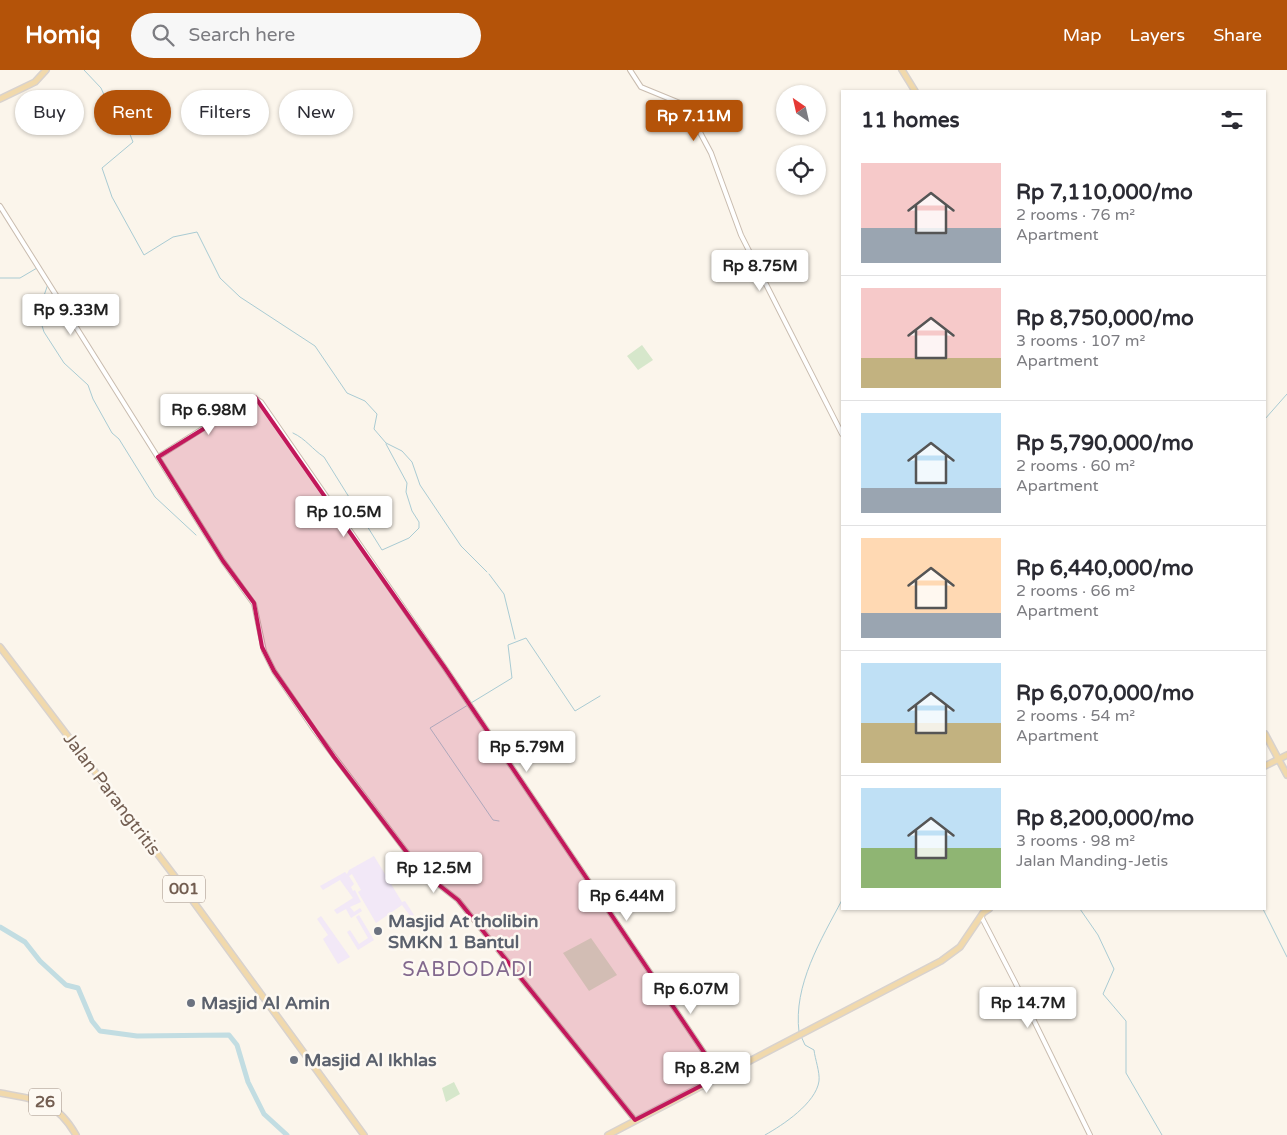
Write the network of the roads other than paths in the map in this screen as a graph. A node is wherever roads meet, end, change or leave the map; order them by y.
1 (46, 70) edge
2 (630, 70) edge
3 (902, 70) edge
4 (914, 90) edge
5 (0, 99) edge
6 (0, 206) edge
7 (841, 432) edge
8 (158, 457) junction
9 (0, 647) edge
10 (1266, 736) edge
11 (1287, 754) edge
12 (1278, 759) junction
13 (1266, 765) edge
14 (1287, 775) edge
15 (988, 910) edge
16 (980, 916) junction
17 (720, 1076) junction
18 (0, 1093) edge
19 (635, 1120) junction
20 (76, 1135) edge
21 (364, 1135) edge
22 (608, 1135) edge
23 (1090, 1135) edge

1 - 5 main road
2 - 7 street
3 - 4 main road
6 - 8 street
8 - 17 street
8 - 19 street
9 - 21 main road, Jalan Parangtritis / 001
10 - 12 main road
11 - 12 main road
12 - 13 main road
12 - 14 main road
15 - 16 main road
16 - 17 main road
16 - 23 street
17 - 19 main road
18 - 20 main road, 26
19 - 22 main road

